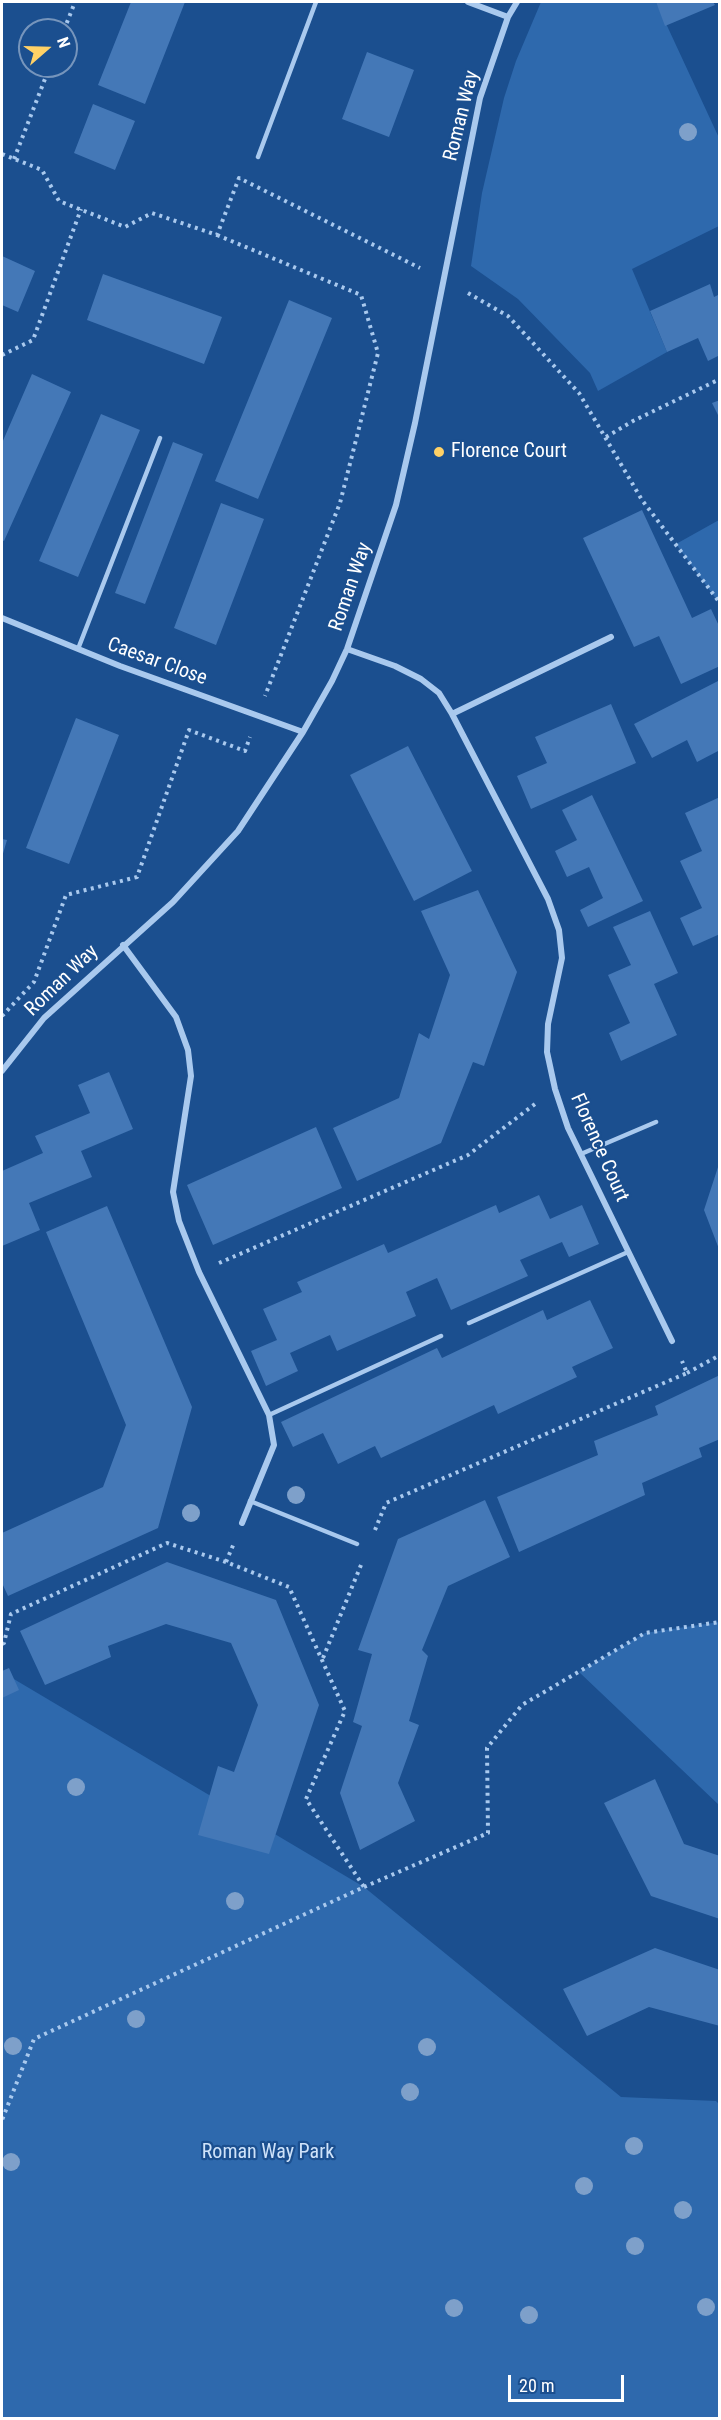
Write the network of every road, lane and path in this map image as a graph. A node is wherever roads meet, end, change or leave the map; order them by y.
1 (75, 2) edge
2 (316, 2) edge
3 (468, 2) edge
4 (517, 2) edge
5 (508, 17) junction
6 (69, 18) edge
7 (45, 78) edge
8 (2, 154) edge
9 (258, 157) dead end
10 (14, 159) junction
11 (81, 209) junction
12 (217, 236) junction
13 (420, 268) dead end
14 (468, 293) dead end
15 (2, 355) edge
16 (720, 379) edge
17 (606, 437) junction
18 (160, 438) dead end
19 (720, 603) edge
20 (2, 618) edge
21 (611, 636) dead end
22 (78, 649) junction
23 (347, 649) junction
24 (452, 714) junction
25 (258, 716) junction
26 (303, 732) junction
27 (123, 945) junction
28 (2, 1016) edge
29 (2, 1071) edge
30 (555, 1089) junction
31 (656, 1122) dead end
32 (581, 1154) junction
33 (628, 1252) junction
34 (199, 1272) junction
35 (469, 1323) dead end
36 (441, 1336) dead end
37 (672, 1341) joint
38 (720, 1355) edge
39 (687, 1373) junction
40 (269, 1414) junction
41 (250, 1501) junction
42 (242, 1523) dead end
43 (373, 1534) dead end
44 (357, 1544) dead end
45 (365, 1555) dead end
46 (720, 1622) edge
47 (2, 1644) edge
48 (322, 1659) junction
49 (364, 1887) junction
50 (2, 2120) edge

1 - 6 path
2 - 9 lane
3 - 5 street
4 - 5 street, Roman Way
5 - 23 street, Roman Way
7 - 10 path
8 - 10 path
10 - 11 path
11 - 12 path
11 - 15 path
12 - 13 path
12 - 25 path
14 - 17 path
16 - 17 path
17 - 19 path
18 - 22 lane
20 - 22 street, Caesar Close
21 - 24 street
22 - 25 street, Caesar Close
23 - 24 street, Florence Court
23 - 26 street, Roman Way
24 - 30 street, Florence Court
25 - 26 street, Caesar Close
25 - 28 path
26 - 27 street, Roman Way
27 - 29 street, Roman Way
27 - 34 street
30 - 32 street, Florence Court
30 - 34 path
31 - 32 lane
32 - 33 street, Florence Court
33 - 35 lane
33 - 37 street, Florence Court
34 - 40 street
36 - 40 lane
37 - 39 path
38 - 39 path
39 - 43 path
40 - 41 street
41 - 42 street
41 - 44 lane
45 - 48 path
46 - 49 path
47 - 48 path
48 - 49 path
49 - 50 path

